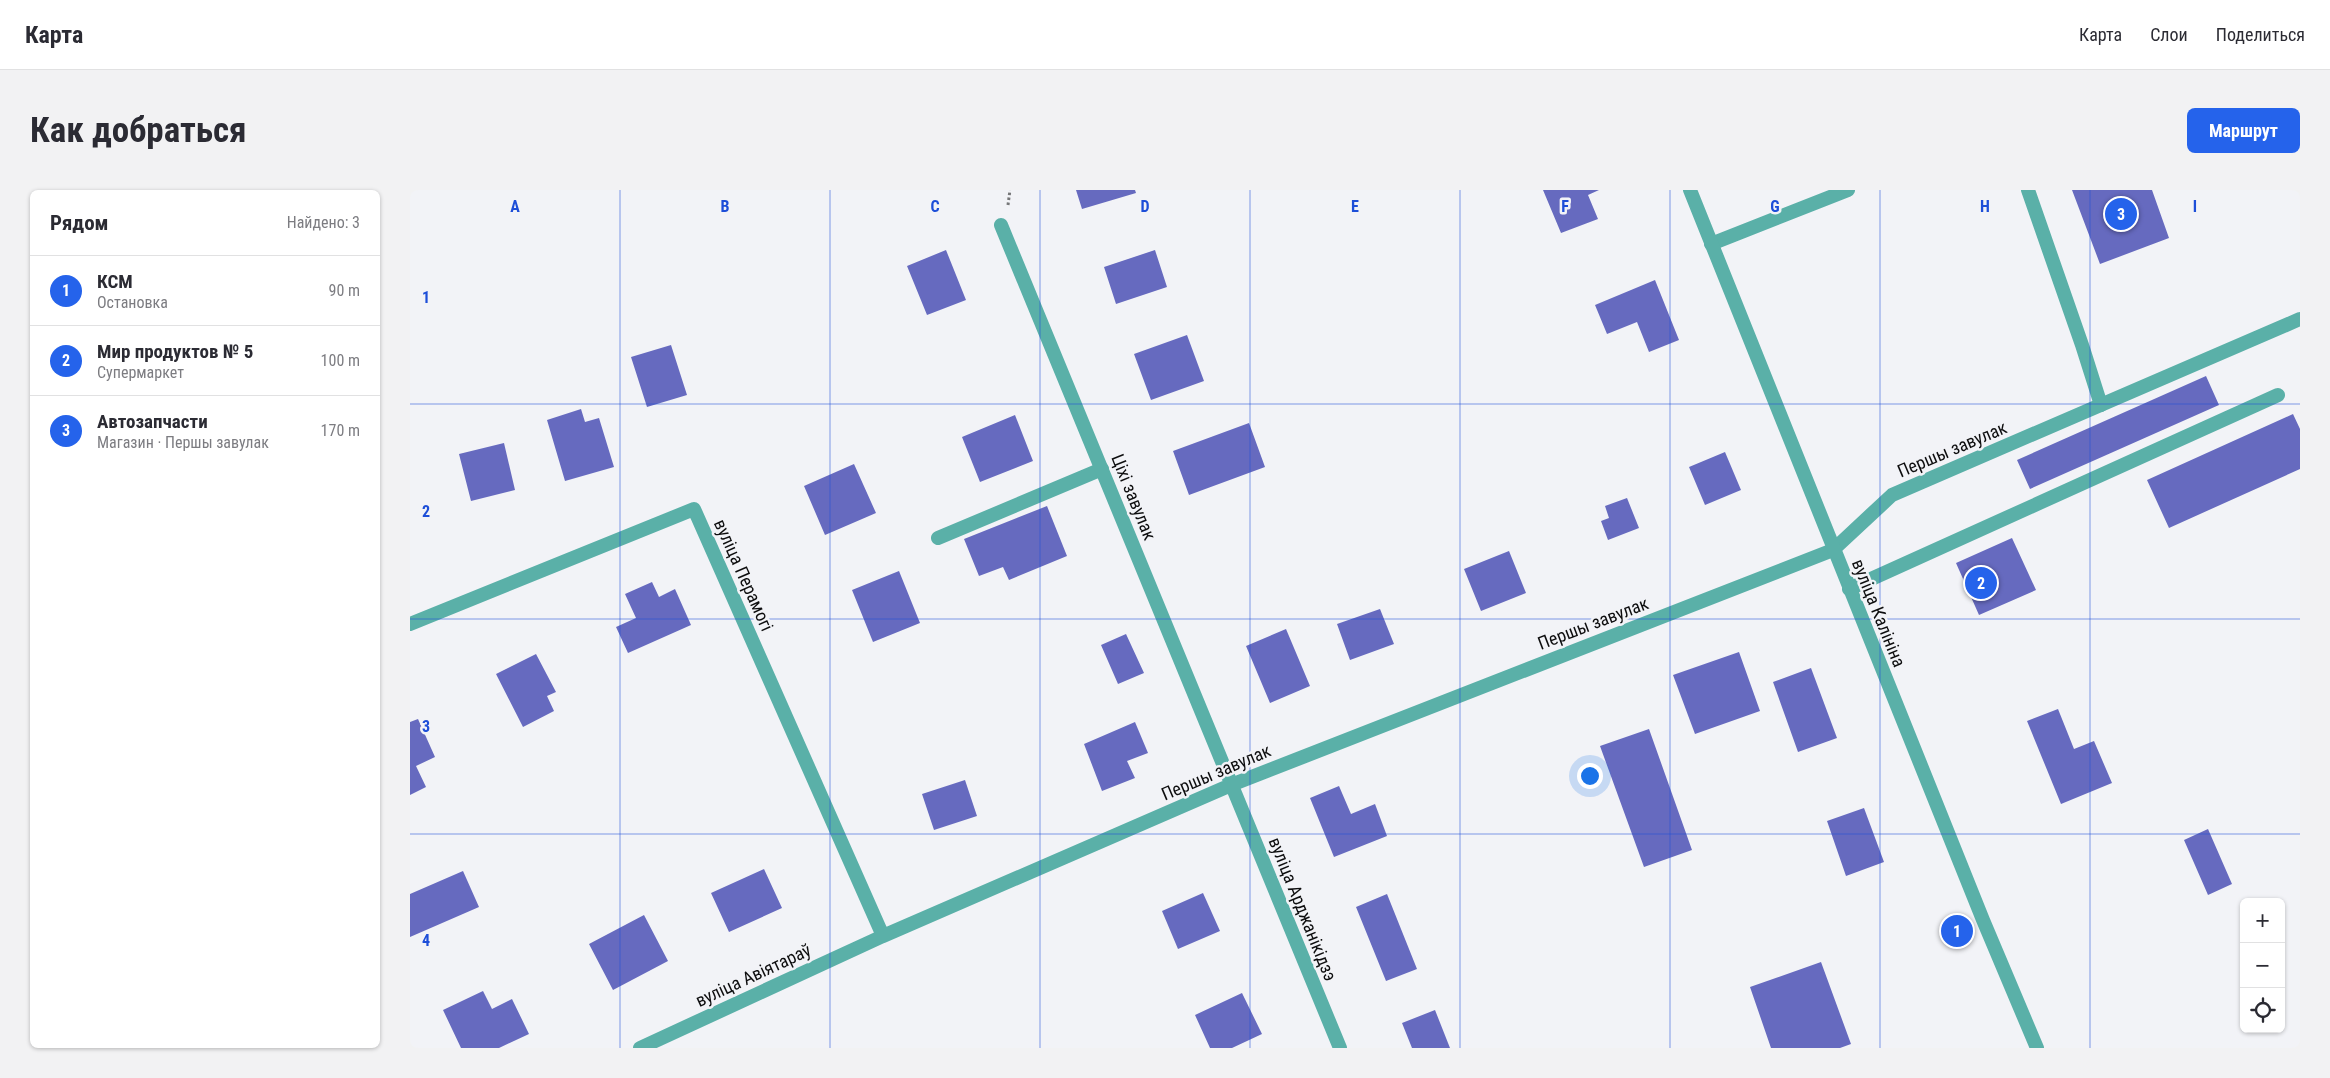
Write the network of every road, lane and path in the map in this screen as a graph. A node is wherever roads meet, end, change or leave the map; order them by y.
1 (1690, 190) edge
2 (1848, 190) edge
3 (2028, 190) edge
4 (1001, 225) dead end
5 (1711, 244) junction
6 (2300, 319) edge
7 (2278, 394) dead end
8 (2101, 405) junction
9 (1102, 469) junction
10 (938, 538) dead end
11 (1833, 550) junction
12 (1849, 590) junction
13 (410, 624) edge
14 (1231, 784) junction
15 (883, 936) junction
16 (640, 1048) edge
17 (1340, 1048) edge
18 (2037, 1048) edge

1 - 5 street, вуліца Калініна
2 - 5 street
3 - 8 street
4 - 9 street, Ціхі завулак
5 - 11 street, вуліца Калініна
6 - 8 street, Першы завулак
7 - 12 street
8 - 11 street, Першы завулак
9 - 10 street
9 - 14 street, Ціхі завулак
11 - 12 street, вуліца Калініна
11 - 14 street, Першы завулак
12 - 18 street, вуліца Калініна
13 - 15 street, вуліца Перамогі
14 - 15 street, Першы завулак
14 - 17 street, вуліца Арджанікідзэ
15 - 16 street, вуліца Авіятараў

